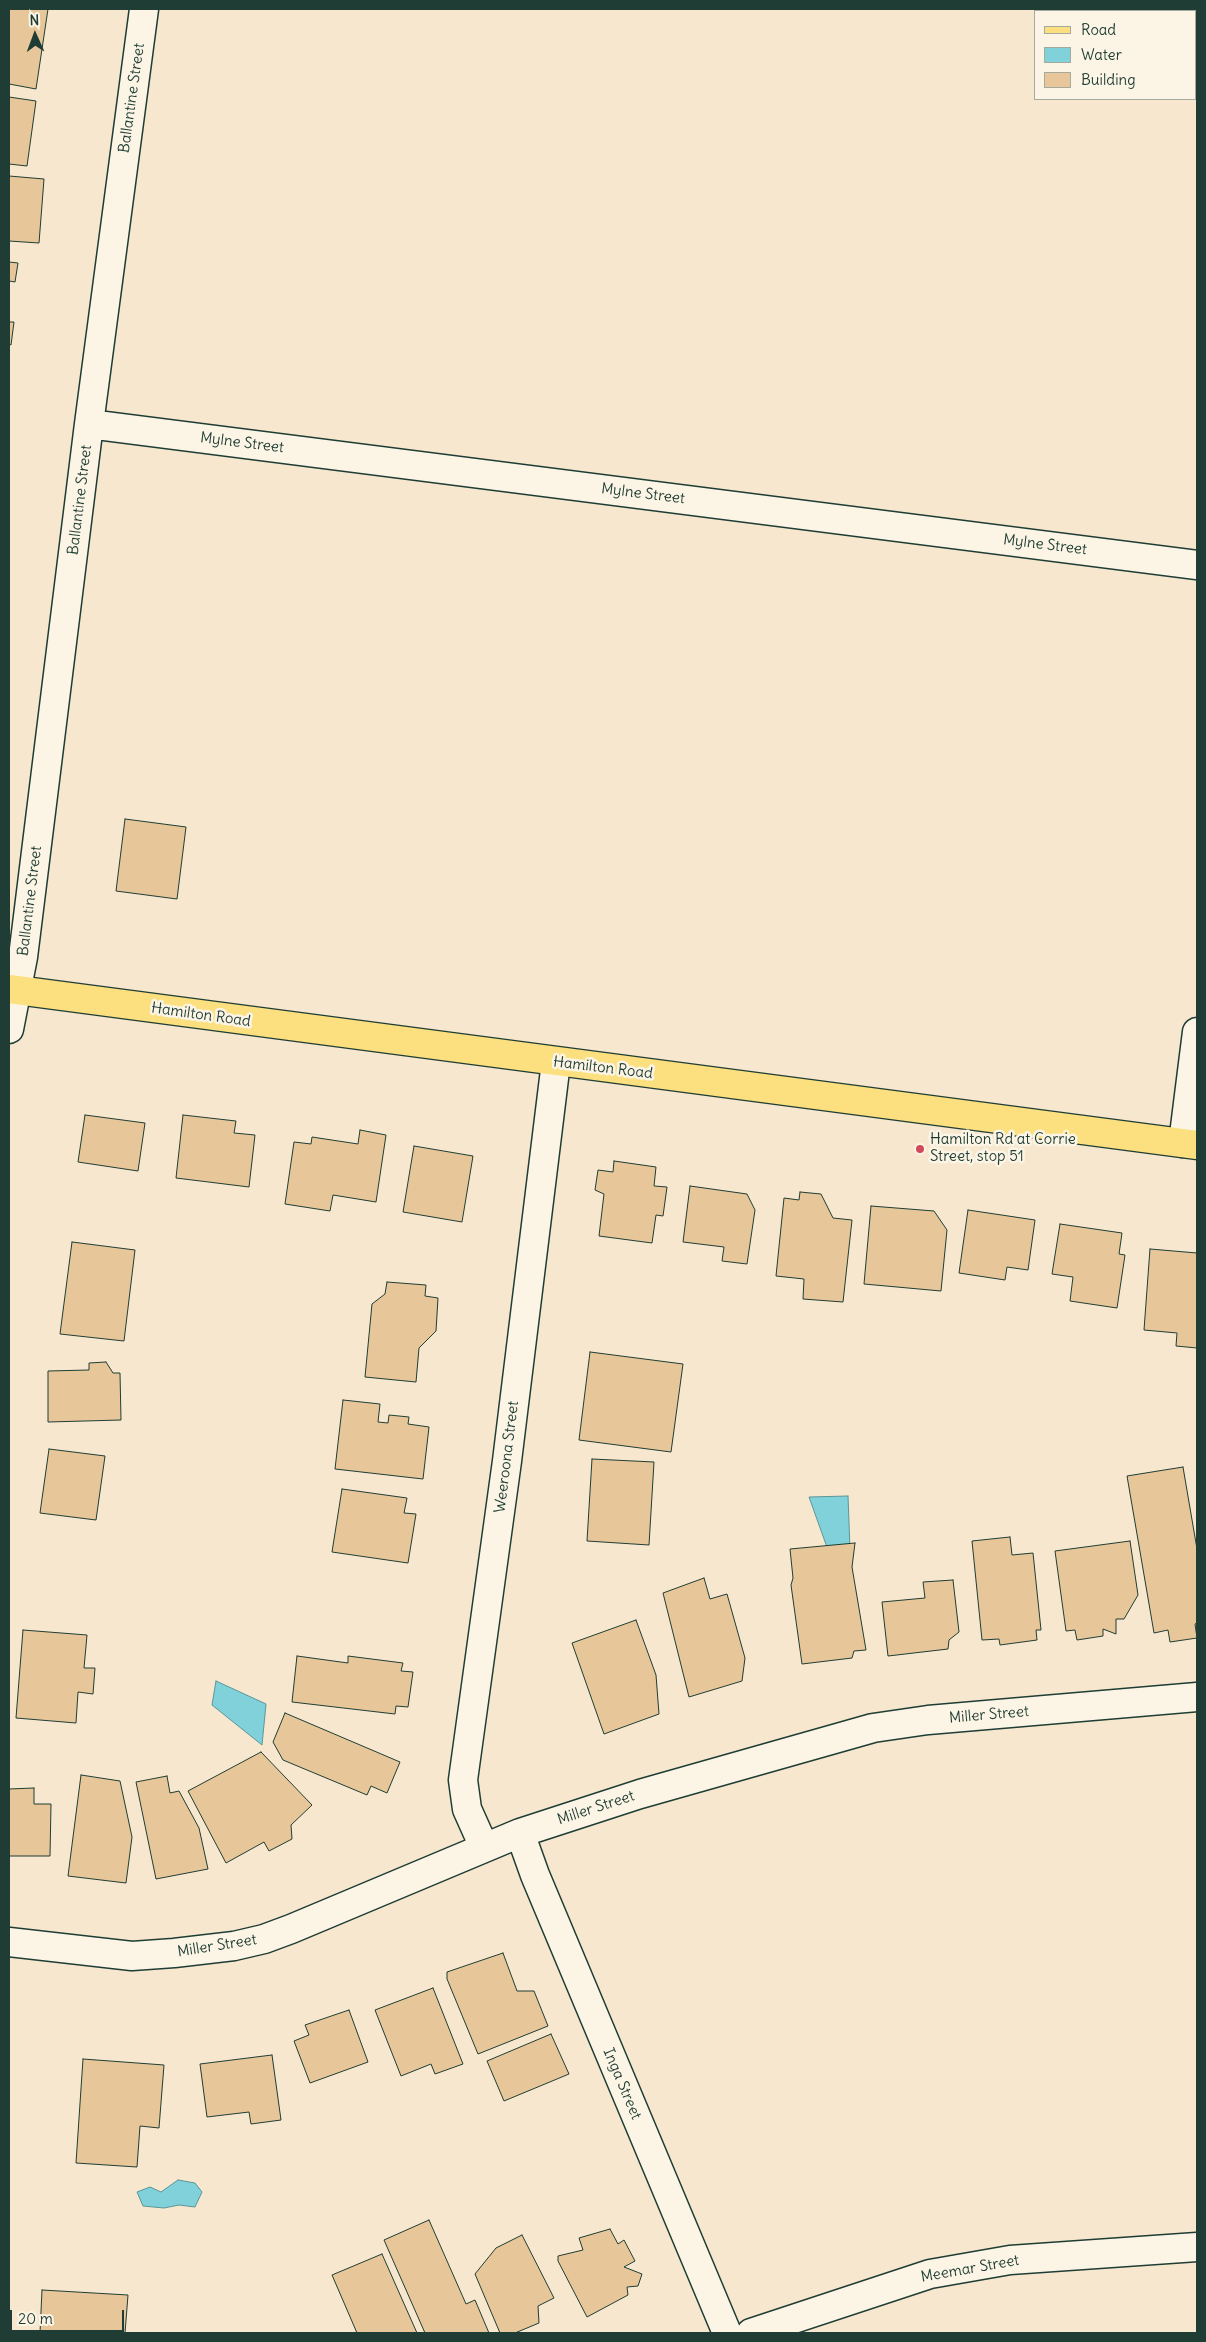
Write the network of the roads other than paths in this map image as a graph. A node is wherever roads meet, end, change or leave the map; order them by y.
1 (144, 9) edge
2 (90, 424) junction
3 (1197, 565) edge
4 (13, 990) edge
5 (9, 1029) edge
6 (1197, 1032) edge
7 (556, 1062) junction
8 (1190, 1144) edge
9 (1197, 1697) edge
10 (520, 1833) junction
11 (484, 1847) junction
12 (9, 1942) edge
13 (1197, 2247) edge
14 (727, 2333) edge
15 (751, 2333) edge

1 - 2 street, Ballantine Street
2 - 3 street, Mylne Street
2 - 4 street, Ballantine Street
4 - 5 street, Ballantine Street
4 - 7 main road, Hamilton Road
6 - 8 street
7 - 8 main road, Hamilton Road
7 - 11 street, Weeroona Street
9 - 10 street, Miller Street
10 - 11 street, Miller Street
10 - 14 street, Inga Street
11 - 12 street, Miller Street
13 - 15 street, Meemar Street

